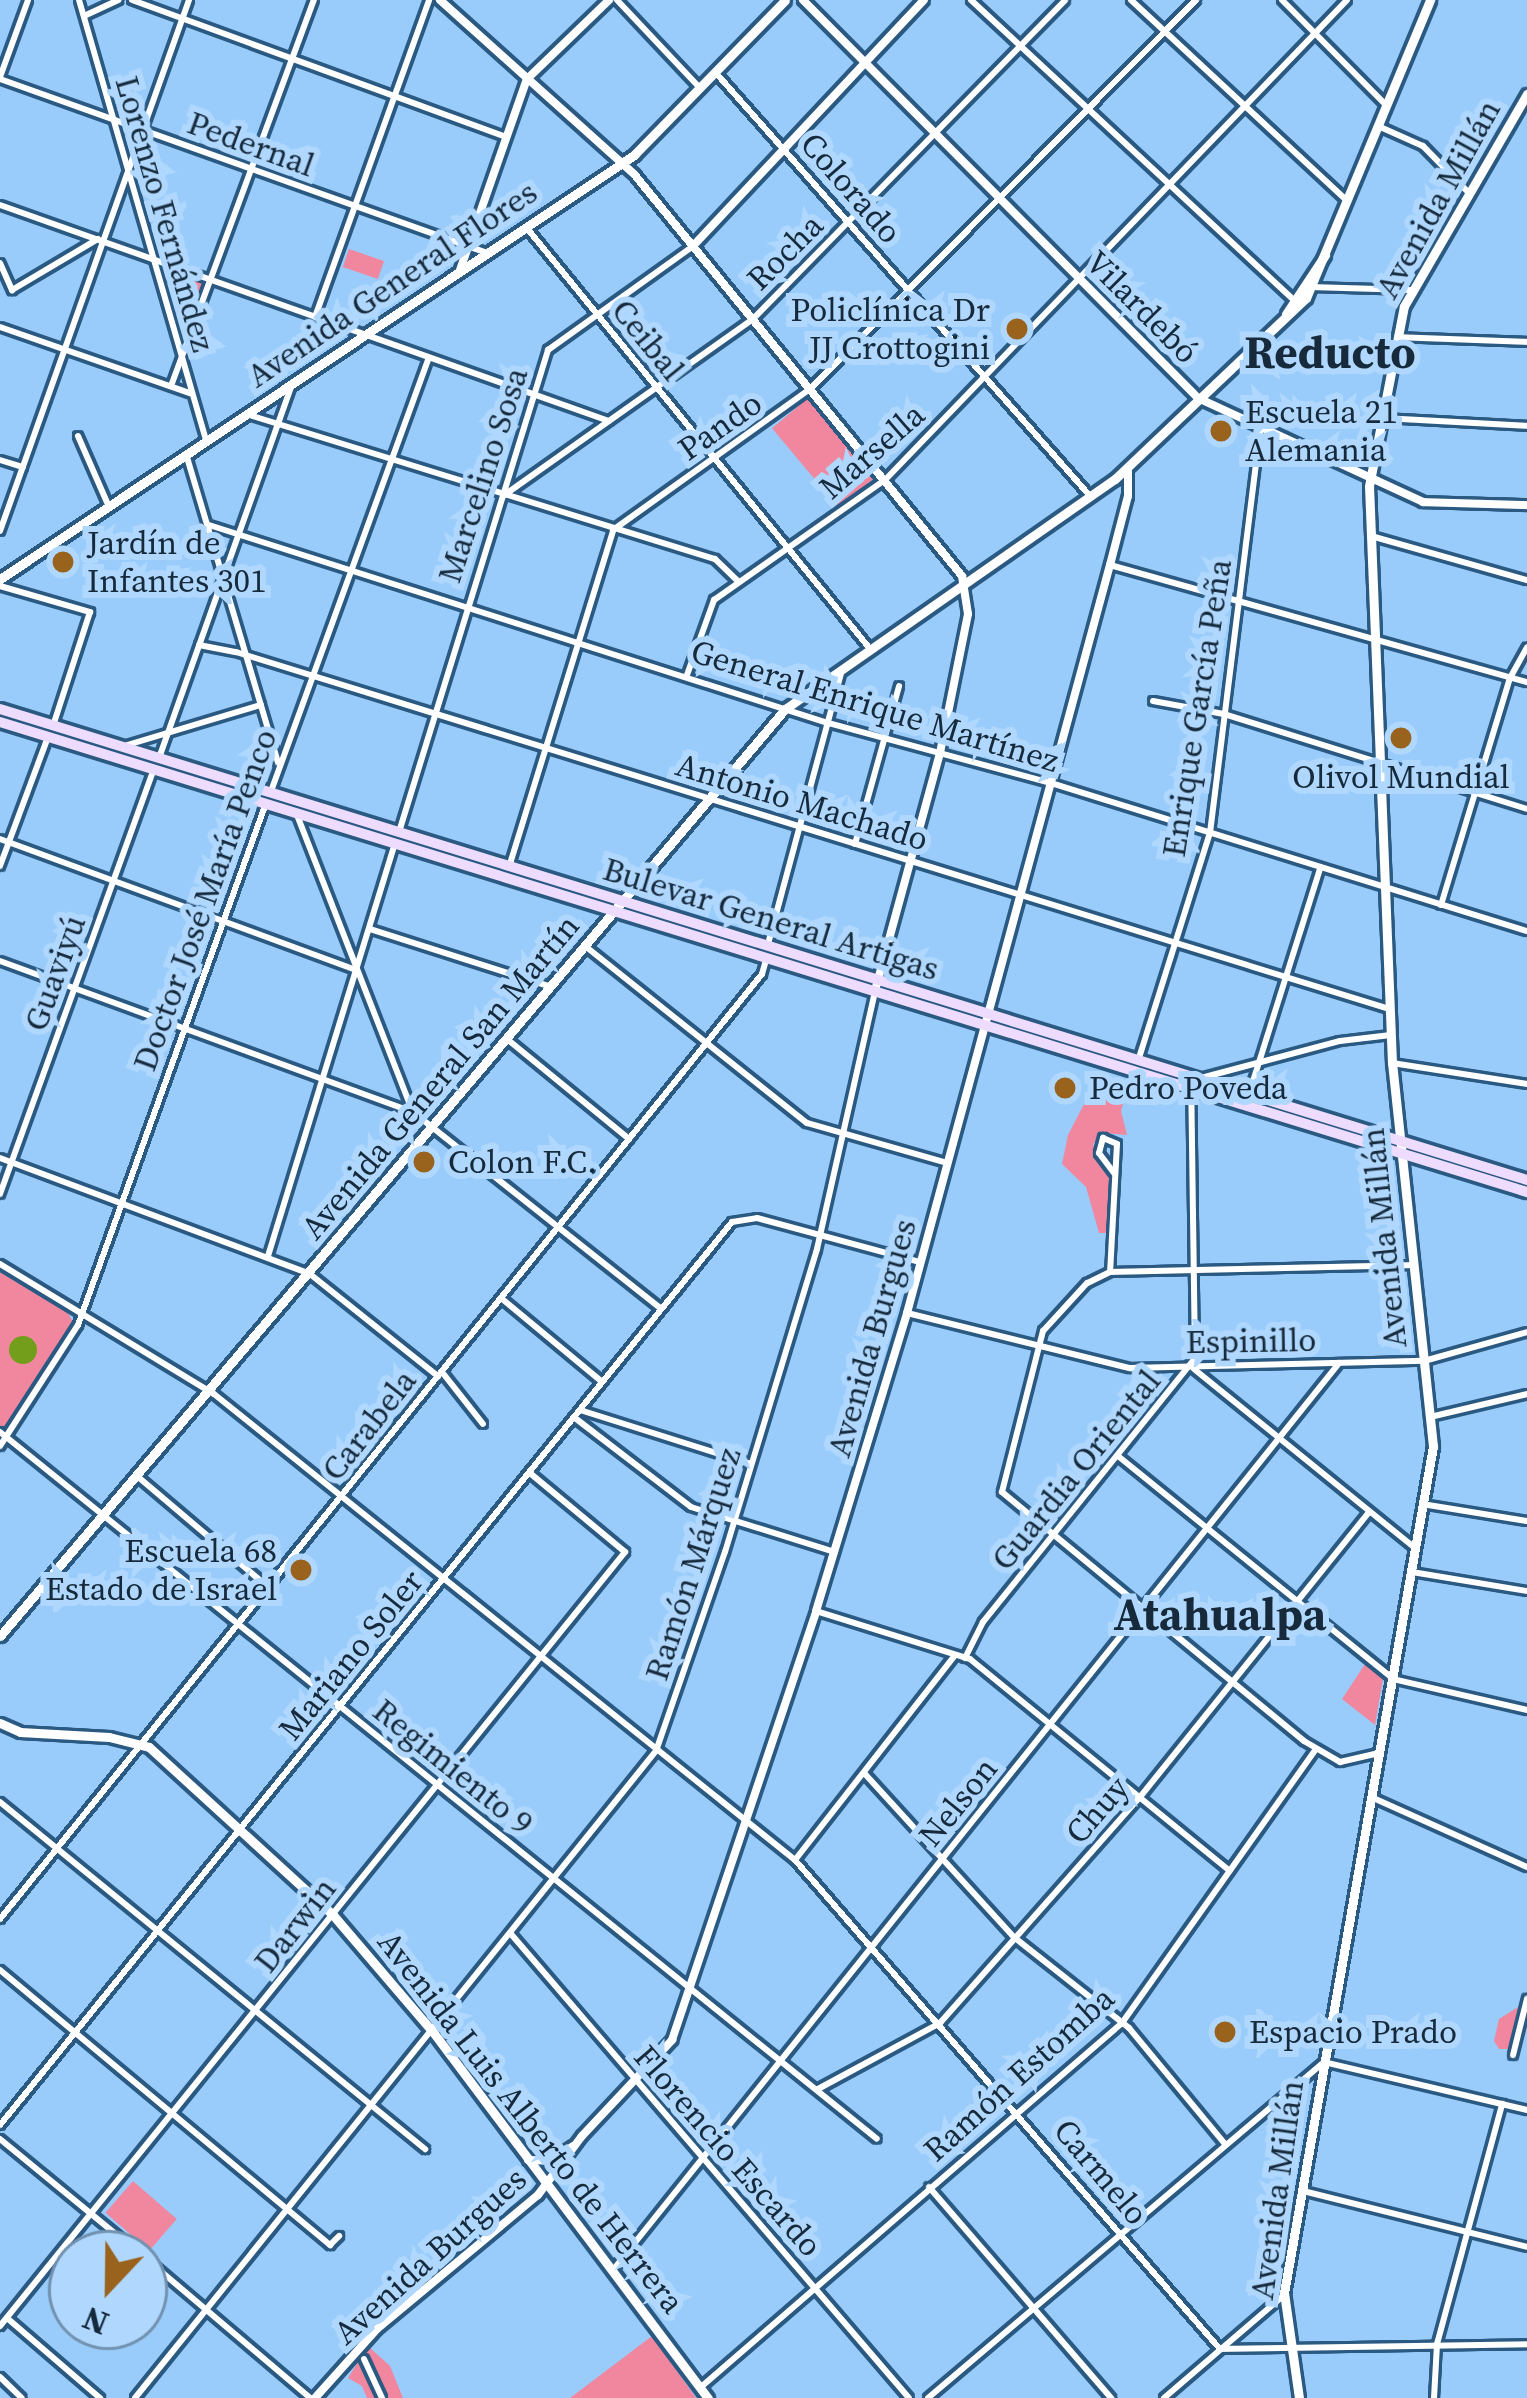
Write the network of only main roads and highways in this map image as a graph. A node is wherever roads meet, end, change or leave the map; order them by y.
1 (785, 0) edge
2 (1429, 1) edge
3 (1527, 94) edge
4 (1310, 287) junction
5 (1286, 314) junction
6 (0, 582) edge
7 (0, 709) edge
8 (0, 722) edge
9 (50, 732) junction
10 (157, 764) junction
11 (268, 798) junction
12 (397, 838) junction
13 (618, 906) junction
14 (986, 1019) junction
15 (1194, 1083) junction
16 (1400, 1147) junction
17 (1527, 1180) edge
18 (1527, 1192) edge
19 (0, 1636) edge
20 (0, 1723) edge
21 (708, 2398) edge
22 (1299, 2398) edge

1 - 6 main road, Avenida General Flores
2 - 4 main road, Avenida General San Martín
3 - 16 main road, Avenida Millán
4 - 5 main road, Avenida General San Martín
4 - 5 main road, Avenida General San Martín
5 - 13 main road, Avenida General San Martín
7 - 9 main road, Bulevar General Artigas
8 - 9 main road, Bulevar General Artigas
9 - 10 main road, Bulevar General Artigas
9 - 10 main road, Bulevar General Artigas
10 - 11 main road, Bulevar General Artigas
11 - 12 main road, Bulevar General Artigas
11 - 12 main road, Bulevar General Artigas
12 - 13 main road, Bulevar General Artigas
12 - 13 main road, Bulevar General Artigas
13 - 14 main road, Bulevar General Artigas
13 - 19 main road, Avenida General San Martín
14 - 15 main road, Bulevar General Artigas
14 - 15 main road, Bulevar General Artigas
15 - 16 main road, Bulevar General Artigas
15 - 16 main road, Bulevar General Artigas
16 - 17 main road, Bulevar General Artigas
16 - 18 main road, Bulevar General Artigas
16 - 22 main road, Avenida Millán
20 - 21 main road, Avenida Luis Alberto de Herrera

